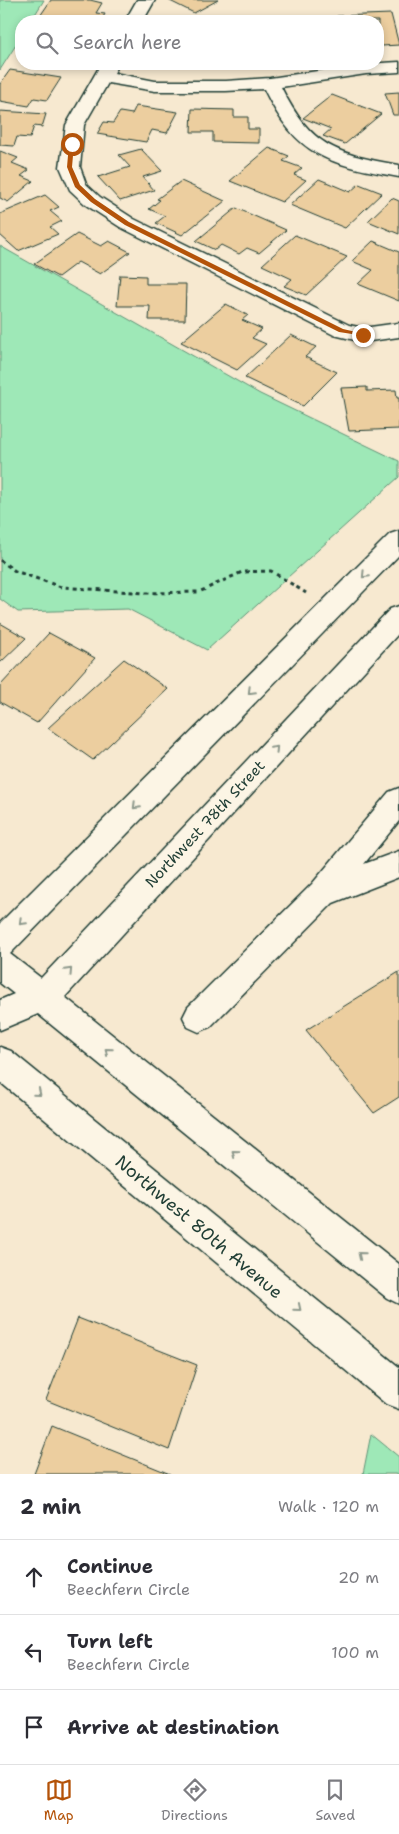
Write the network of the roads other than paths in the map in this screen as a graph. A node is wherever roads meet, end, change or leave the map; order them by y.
1 (146, 0) edge
2 (137, 15) edge
3 (399, 67) edge
4 (384, 68) edge
5 (107, 70) edge
6 (359, 70) edge
7 (270, 83) junction
8 (399, 171) edge
9 (399, 330) edge
10 (399, 540) edge
11 (399, 616) edge
12 (399, 800) edge
13 (399, 864) edge
14 (323, 893) junction
15 (0, 944) edge
16 (0, 964) edge
17 (44, 998) junction
18 (0, 1015) edge
19 (199, 1017) dead end
20 (0, 1062) edge
21 (399, 1286) edge
22 (399, 1392) edge

1 - 2 street
3 - 4 street
5 - 7 street
5 - 9 street
6 - 7 street
7 - 8 street
10 -> 15 street
17 -> 11 street, Northwest 78th Street
12 - 14 street
13 - 14 street
14 - 19 street
16 - 17 street
17 - 18 street, Northwest 78th Street
21 -> 17 street
20 -> 22 street, Northwest 80th Avenue

